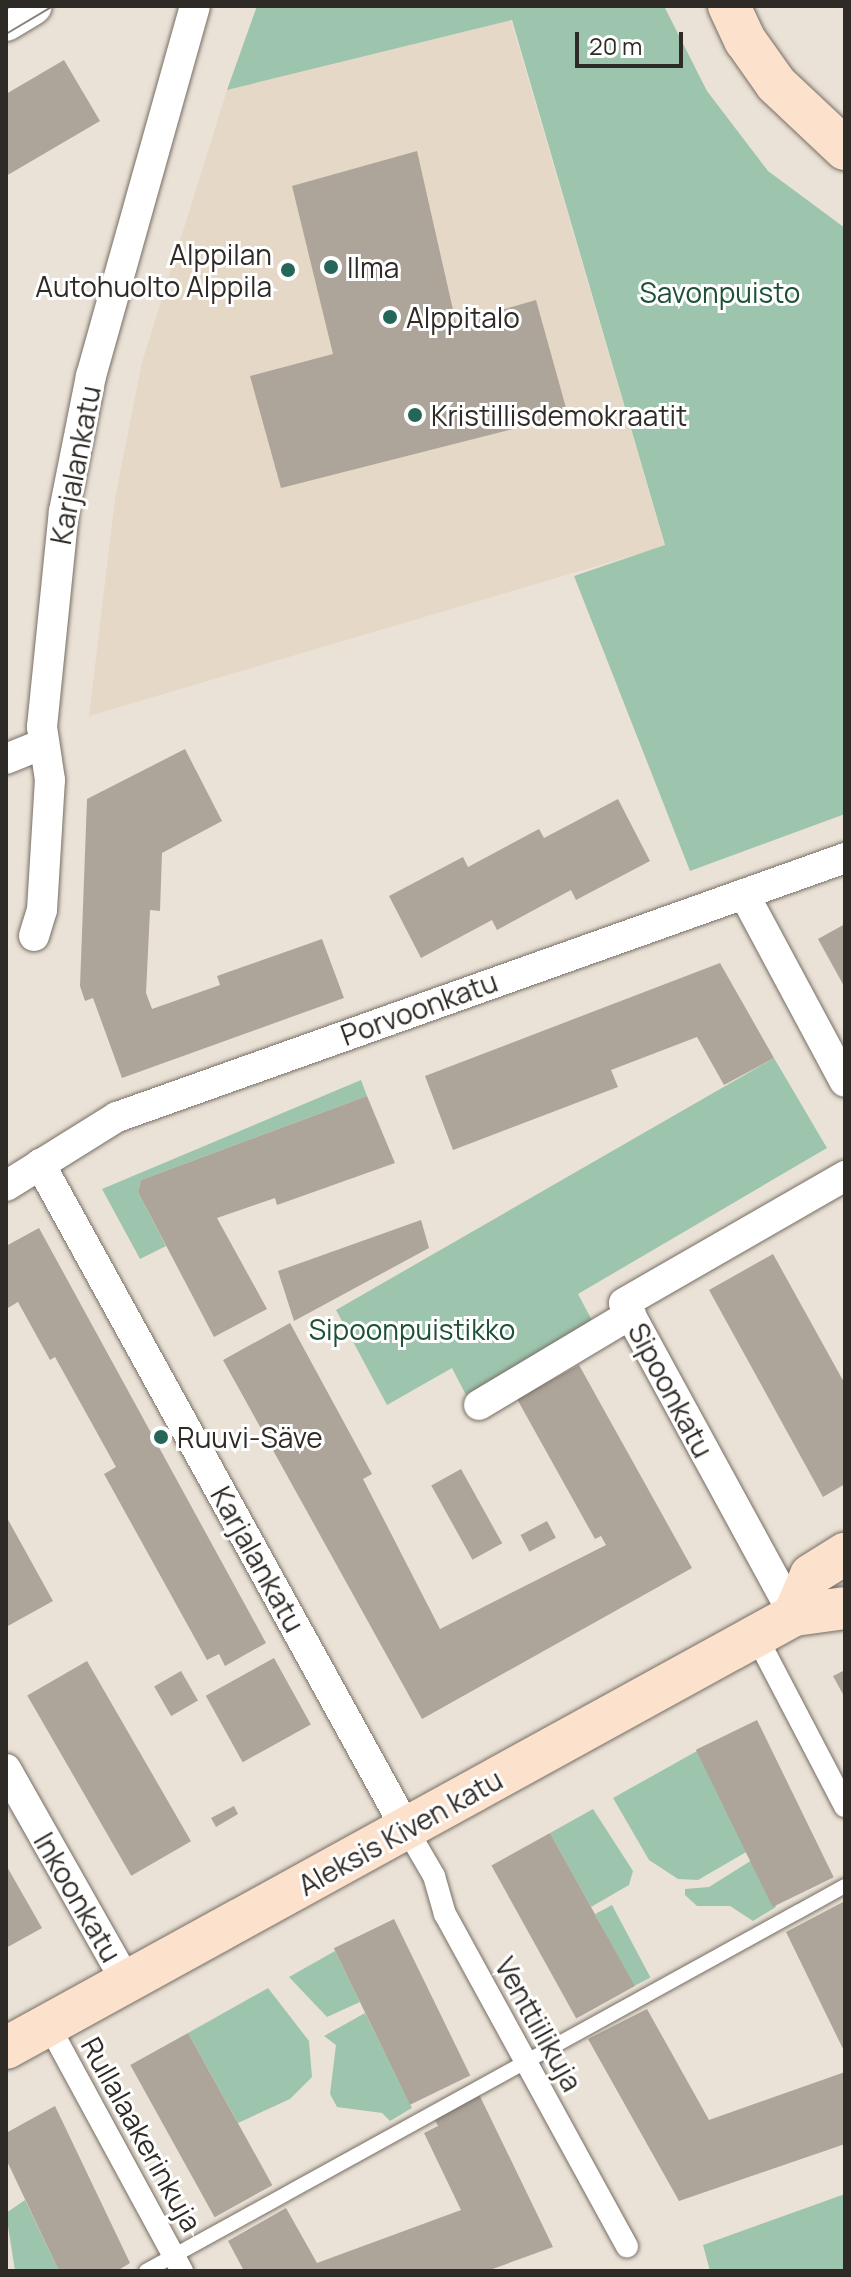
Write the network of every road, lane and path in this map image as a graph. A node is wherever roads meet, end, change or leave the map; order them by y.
1 (33, 6) edge
2 (195, 6) edge
3 (729, 6) edge
4 (6, 22) edge
5 (845, 149) edge
6 (43, 744) junction
7 (6, 759) edge
8 (845, 858) edge
9 (744, 894) junction
10 (34, 936) dead end
11 (845, 1082) edge
12 (40, 1164) junction
13 (845, 1176) edge
14 (6, 1186) edge
15 (631, 1314) junction
16 (479, 1405) dead end
17 (845, 1554) edge
18 (845, 1608) edge
19 (794, 1615) junction
20 (756, 1636) junction
21 (6, 1769) edge
22 (845, 1806) edge
23 (406, 1828) junction
24 (845, 1886) edge
25 (127, 1983) junction
26 (49, 2026) junction
27 (6, 2048) edge
28 (525, 2061) junction
29 (627, 2246) dead end
30 (178, 2263) edge
31 (146, 2271) edge

1 - 4 street
2 - 6 street, Karjalankatu
3 - 5 main road
6 - 7 street
6 - 10 street, Karjalankatu
8 - 9 street, Porvoonkatu
9 - 11 street
9 - 12 street, Porvoonkatu
12 - 14 street, Porvoonkatu
12 - 23 street, Karjalankatu
13 - 15 street, Sipoonkatu
15 - 16 street
15 - 19 street, Sipoonkatu
17 - 19 main road
18 - 19 main road, Aleksis Kiven katu
19 - 20 main road, Aleksis Kiven katu
20 - 22 street
20 - 23 main road, Aleksis Kiven katu
21 - 25 street, Inkoonkatu
23 - 25 main road, Aleksis Kiven katu
23 - 28 street, Venttiilikuja
24 - 28 lane
25 - 26 main road, Aleksis Kiven katu
26 - 27 main road, Aleksis Kiven katu
26 - 30 street, Rullalaakerinkuja
28 - 29 street, Venttiilikuja
28 - 30 lane
30 - 31 lane

